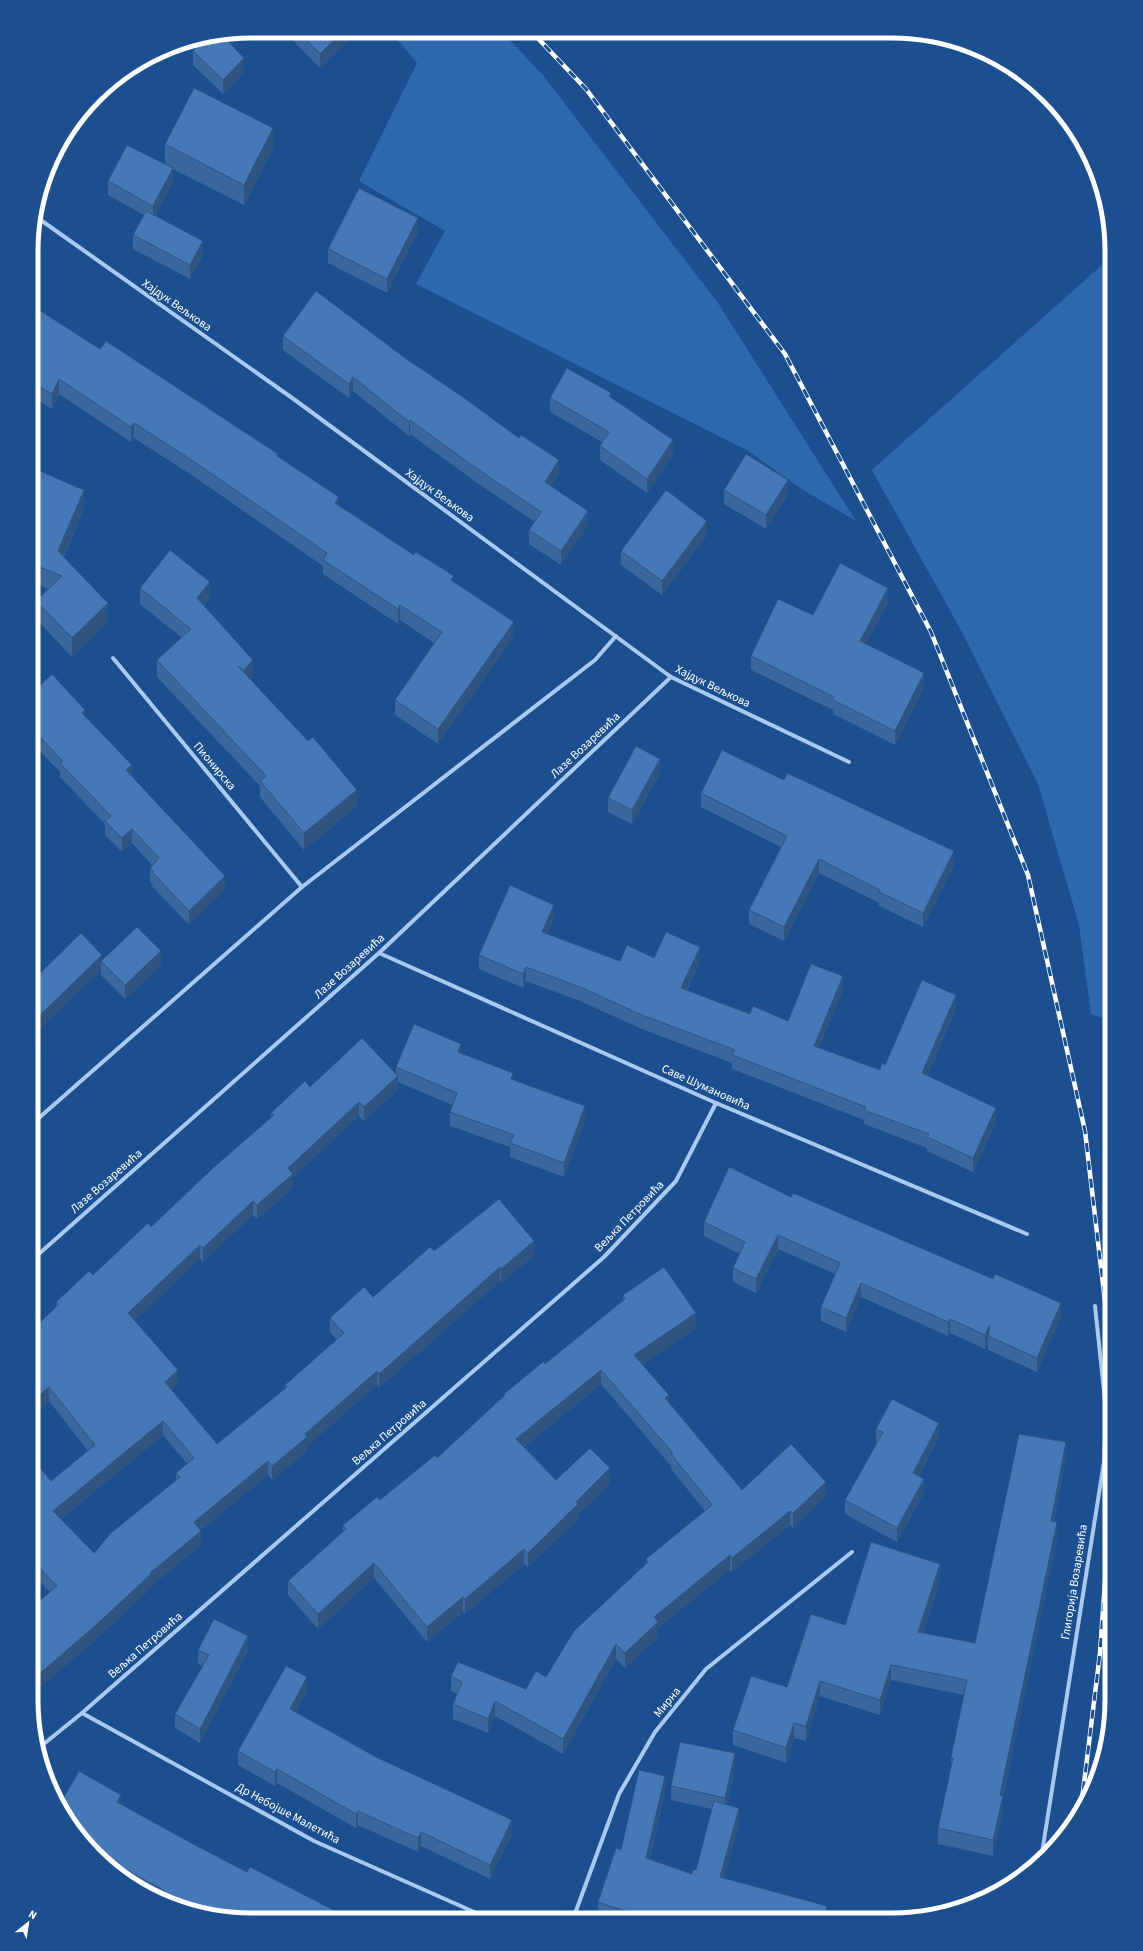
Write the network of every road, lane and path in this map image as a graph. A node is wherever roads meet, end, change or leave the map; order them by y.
1 (41, 220) edge
2 (616, 636) junction
3 (113, 658) dead end
4 (671, 678) junction
5 (849, 762) dead end
6 (302, 887) junction
7 (379, 953) junction
8 (716, 1103) junction
9 (38, 1119) edge
10 (1027, 1234) dead end
11 (38, 1255) edge
12 (1095, 1306) dead end
13 (1105, 1401) edge
14 (1105, 1436) edge
15 (852, 1552) dead end
16 (82, 1713) junction
17 (43, 1745) edge
18 (1043, 1849) edge
19 (476, 1913) edge
20 (575, 1913) edge

1 - 2 street, Хајдук Вељкова
2 - 4 street, Хајдук Вељкова
2 - 6 street
3 - 6 street, Пионирска
4 - 5 street, Хајдук Вељкова
4 - 7 street, Лазе Возаревића
6 - 9 street
7 - 8 street, Саве Шумановића
7 - 11 street, Лазе Возаревића
8 - 10 street, Саве Шумановића
8 - 16 street, Вељка Петровића
12 - 13 street, Глигорија Возаревића
14 - 18 street, Глигорија Возаревића
15 - 20 street, Мирна
16 - 17 street, Вељка Петровића
16 - 19 street, Др Небојше Малетића

